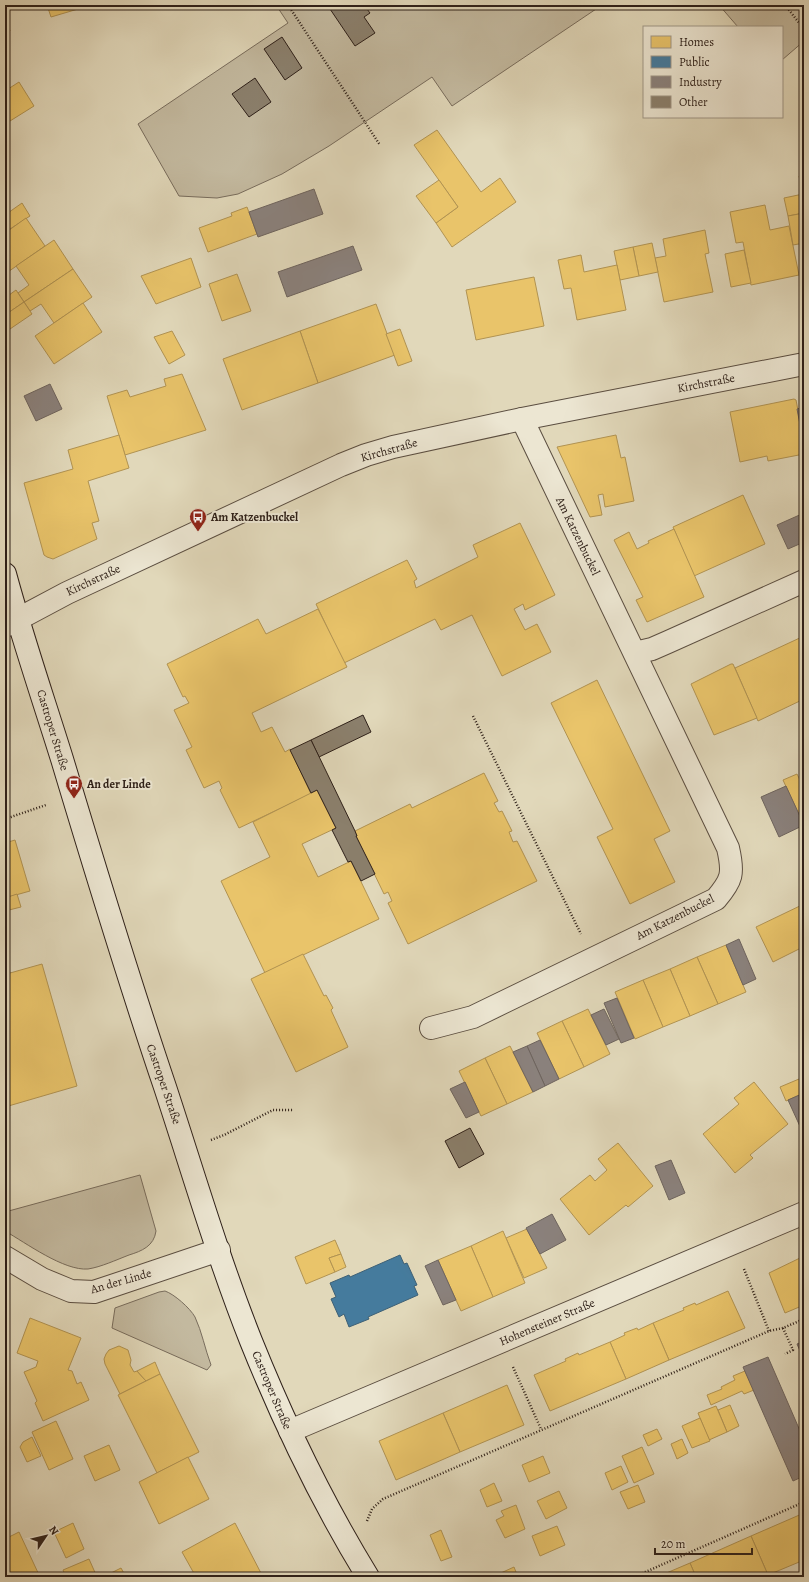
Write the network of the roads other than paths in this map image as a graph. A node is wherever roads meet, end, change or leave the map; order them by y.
1 (804, 364) edge
2 (522, 418) junction
3 (5, 574) edge
4 (804, 580) edge
5 (11, 623) edge
6 (635, 653) junction
7 (431, 1028) dead end
8 (804, 1213) edge
9 (219, 1250) junction
10 (5, 1257) edge
11 (290, 1431) junction
12 (368, 1577) edge

1 - 2 street, Kirchstraße
2 - 5 street, Kirchstraße
2 - 6 street, Am Katzenbuckel
3 - 5 street, Castroper Straße
4 - 6 street
5 - 9 street, Castroper Straße
6 - 7 street, Am Katzenbuckel
8 - 11 street, Hohensteiner Straße
9 - 10 street, An der Linde
9 - 11 street, Castroper Straße
11 - 12 street, Castroper Straße

